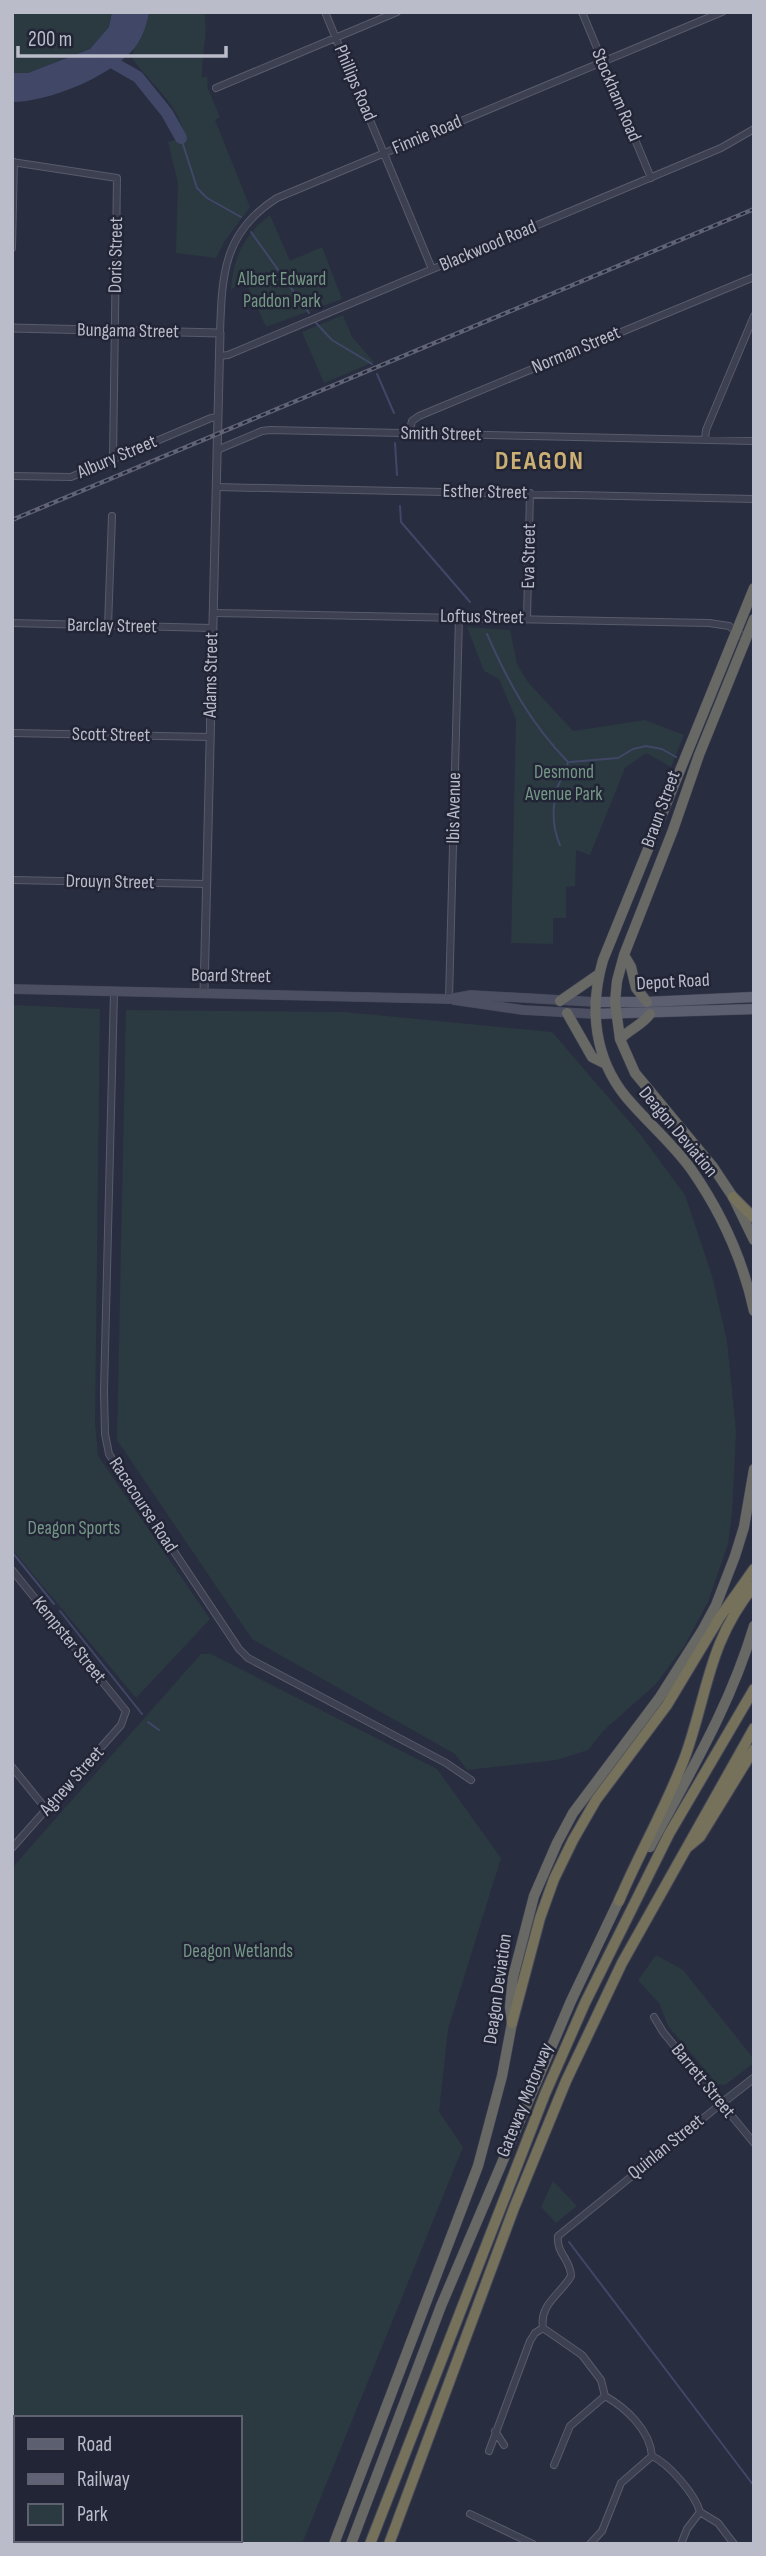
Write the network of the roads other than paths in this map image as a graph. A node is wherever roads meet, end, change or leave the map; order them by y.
1 (325, 12) edge
2 (397, 12) edge
3 (582, 12) edge
4 (722, 12) edge
5 (336, 38) junction
6 (603, 62) junction
7 (216, 88) dead end
8 (754, 129) edge
9 (384, 153) junction
10 (13, 162) edge
11 (651, 178) junction
12 (12, 248) edge
13 (432, 269) junction
14 (754, 277) edge
15 (754, 316) edge
16 (12, 328) edge
17 (115, 331) junction
18 (220, 333) junction
19 (219, 356) junction
20 (218, 417) junction
21 (409, 434) junction
22 (705, 440) junction
23 (754, 441) edge
24 (216, 450) junction
25 (113, 458) junction
26 (12, 476) edge
27 (216, 487) junction
28 (530, 493) junction
29 (754, 499) edge
30 (112, 516) dead end
31 (754, 588) edge
32 (213, 613) junction
33 (458, 617) junction
34 (527, 618) junction
35 (754, 619) edge
36 (12, 623) edge
37 (108, 626) junction
38 (212, 628) junction
39 (737, 630) junction
40 (746, 639) junction
41 (12, 733) edge
42 (209, 737) junction
43 (12, 880) edge
44 (207, 884) junction
45 (624, 955) junction
46 (599, 974) junction
47 (12, 989) edge
48 (114, 992) junction
49 (204, 993) junction
50 (754, 998) edge
51 (449, 999) junction
52 (560, 1001) junction
53 (595, 1002) junction
54 (615, 1002) junction
55 (646, 1002) junction
56 (754, 1009) edge
57 (567, 1013) junction
58 (595, 1014) junction
59 (615, 1014) junction
60 (650, 1014) junction
61 (620, 1039) junction
62 (606, 1065) junction
63 (733, 1197) junction
64 (754, 1218) edge
65 (754, 1240) edge
66 (754, 1311) edge
67 (754, 1469) edge
68 (754, 1569) edge
69 (12, 1570) edge
70 (754, 1586) edge
71 (754, 1626) edge
72 (754, 1689) edge
73 (126, 1711) joint
74 (754, 1728) edge
75 (754, 1749) edge
76 (12, 1767) edge
77 (471, 1780) dead end
78 (46, 1809) junction
79 (12, 1848) edge
80 (683, 1850) junction
81 (619, 1901) junction
82 (654, 2017) dead end
83 (512, 2024) junction
84 (754, 2078) edge
85 (722, 2103) junction
86 (754, 2143) edge
87 (543, 2328) junction
88 (605, 2396) junction
89 (495, 2431) junction
90 (504, 2445) dead end
91 (489, 2451) dead end
92 (652, 2456) junction
93 (554, 2465) dead end
94 (700, 2512) junction
95 (470, 2514) dead end
96 (334, 2544) edge
97 (351, 2544) edge
98 (370, 2544) edge
99 (388, 2544) edge
100 (533, 2544) edge
101 (590, 2544) edge
102 (681, 2544) edge
103 (734, 2544) edge

1 - 5 street, Phillips Road
2 - 5 street
3 - 6 street, Stockham Road
4 - 6 street, Finnie Road
5 - 7 street
5 - 9 street, Phillips Road
6 - 9 street, Finnie Road
6 - 11 street, Stockham Road
8 - 11 street, Blackwood Road
9 - 13 street, Phillips Road
9 - 18 street, Finnie Road
10 - 12 street
10 - 17 street, Doris Street
11 - 13 street, Blackwood Road
13 - 19 street, Blackwood Road
14 - 21 street, Norman Street
15 - 22 street
16 - 17 street, Bungama Street
17 - 18 street, Bungama Street
17 - 25 street, Doris Street
18 - 19 street
19 - 20 street, Adams Street
20 - 24 street, Adams Street
20 - 25 street, Albury Street
21 - 22 street, Smith Street
21 - 24 street, Smith Street
22 - 23 street, Smith Street
24 - 27 street, Adams Street
25 - 26 street, Albury Street
27 - 28 street, Esther Street
27 - 32 street, Adams Street
28 - 29 street, Esther Street
28 - 34 street, Eva Street
30 - 37 street
31 - 39 highway, Braun Street
32 - 33 street, Loftus Street
32 - 38 street, Adams Street
33 - 34 street, Loftus Street
33 - 51 street, Ibis Avenue
34 - 39 street, Loftus Street
35 - 40 highway, Braun Street
36 - 37 street, Barclay Street
37 - 38 street, Barclay Street
38 - 42 street, Adams Street
39 - 40 street
39 - 46 highway, Braun Street
40 - 45 highway, Braun Street
41 - 42 street, Scott Street
42 - 44 street, Adams Street
43 - 44 street, Drouyn Street
44 - 49 street, Adams Street
45 - 54 highway, Braun Street
45 - 55 highway
46 - 52 highway
46 - 53 highway, Deagon Deviation
47 - 48 main road, Board Street
48 - 49 main road, Board Street
48 - 77 street, Racecourse Road
49 - 51 main road, Board Street
50 - 55 main road, Depot Road
51 - 52 main road, Board Street
51 - 57 main road, Board Street
52 - 53 main road, Board Street
53 - 54 main road, Depot Road
53 - 58 highway, Deagon Deviation
54 - 55 main road, Depot Road
54 - 59 highway, Braun Street
56 - 60 main road, Depot Road
57 - 58 main road, Board Street
57 - 62 highway
58 - 59 main road, Depot Road
58 - 62 highway, Deagon Deviation
59 - 60 main road, Depot Road
59 - 61 highway, Deagon Deviation
60 - 61 highway
61 - 63 highway, Deagon Deviation
62 - 66 highway, Deagon Deviation
63 - 64 highway
63 - 65 highway, Deagon Deviation
67 - 83 highway, Deagon Deviation
68 - 83 highway
69 - 73 street, Kempster Street
70 - 81 highway
71 - 81 highway
72 - 98 highway, Gateway Motorway
73 - 78 street, Agnew Street
74 - 80 highway, Gateway Motorway
75 - 80 highway
76 - 78 street
78 - 79 street, Agnew Street
80 - 99 highway, Gateway Motorway
81 - 97 highway
82 - 85 street, Barrett Street
83 - 96 highway, Deagon Deviation
84 - 85 street, Quinlan Street
85 - 86 street, Barrett Street
85 - 87 street, Quinlan Street
87 - 88 street
87 - 89 street
88 - 92 street
88 - 93 street
89 - 90 street
89 - 91 street
92 - 94 street
92 - 101 street
94 - 102 street
94 - 103 street
95 - 100 street

